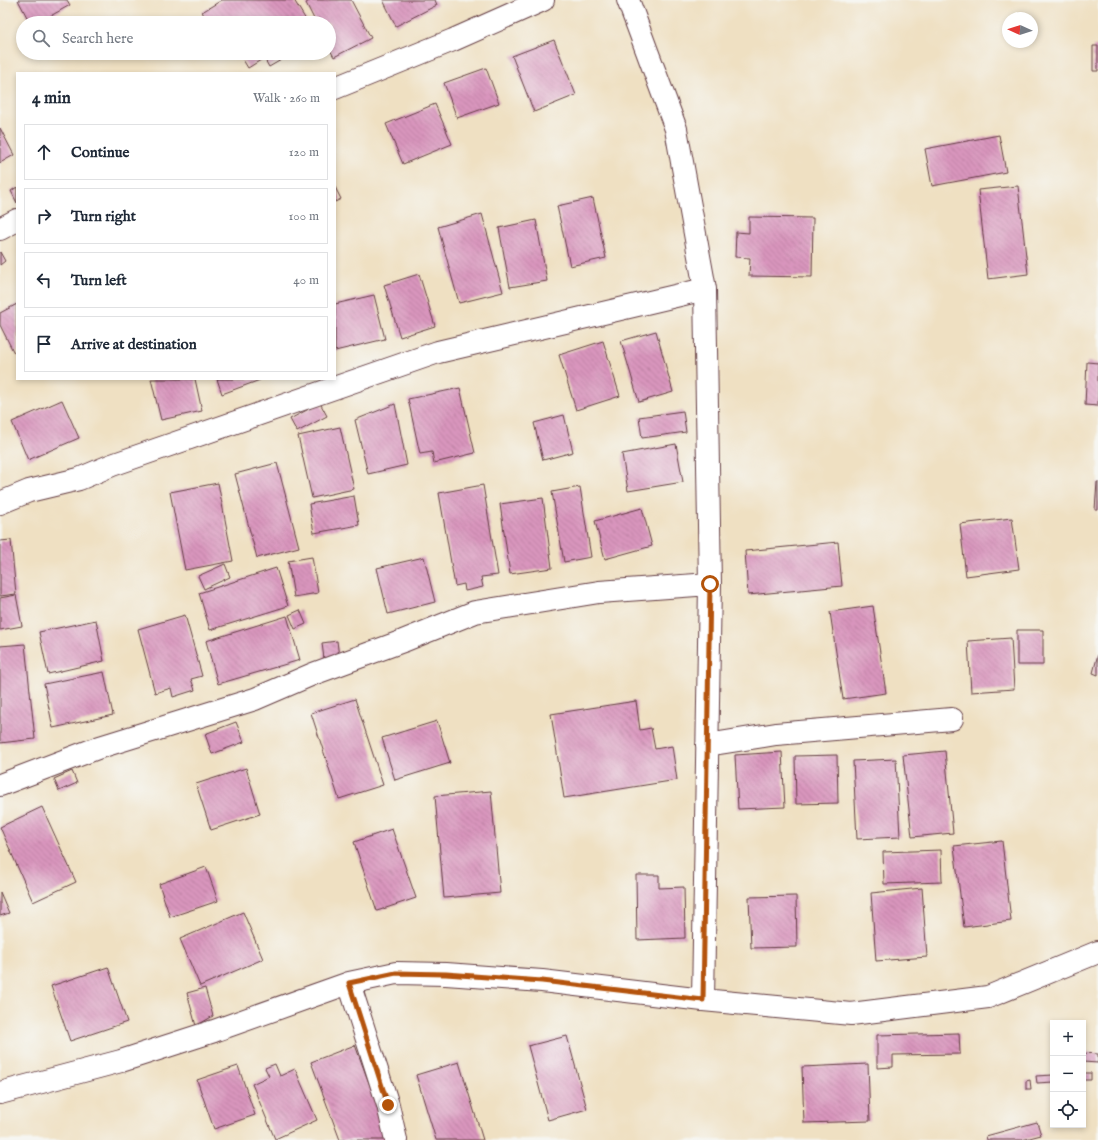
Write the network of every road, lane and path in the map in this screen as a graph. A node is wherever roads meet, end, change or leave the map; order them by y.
1 (543, 0) edge
2 (628, 0) edge
3 (441, 47) dead end
4 (336, 88) edge
5 (336, 88) edge
6 (16, 221) edge
7 (0, 229) edge
8 (705, 289) junction
9 (0, 503) edge
10 (710, 584) junction
11 (952, 719) dead end
12 (707, 745) junction
13 (0, 785) edge
14 (1098, 952) edge
15 (349, 983) junction
16 (703, 1000) junction
17 (0, 1093) edge
18 (396, 1140) edge

1 - 4 street
2 - 8 street
3 - 5 street
6 - 7 street
8 - 9 street
8 - 10 street
10 - 12 street
10 - 13 street
11 - 12 street
12 - 16 street
14 - 16 street
15 - 16 street
15 - 17 street
15 - 18 street

